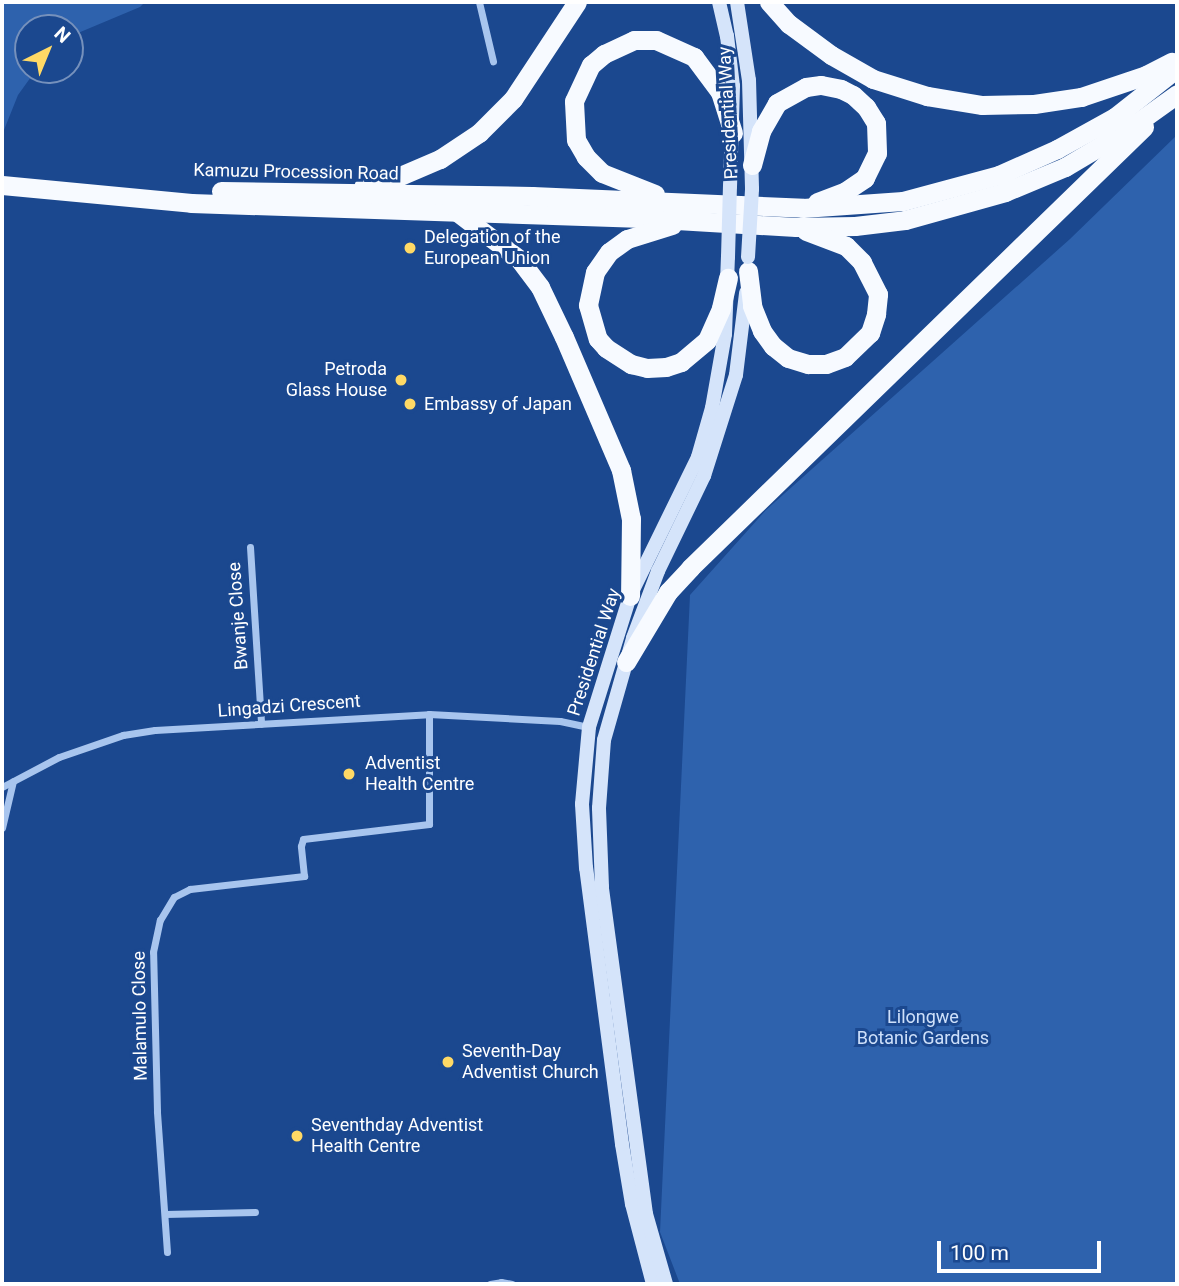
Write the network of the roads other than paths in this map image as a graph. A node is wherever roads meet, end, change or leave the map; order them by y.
1 (479, 2) edge
2 (577, 2) edge
3 (719, 2) edge
4 (737, 2) edge
5 (769, 2) edge
6 (1177, 59) edge
7 (493, 61) dead end
8 (1177, 68) edge
9 (1171, 100) edge
10 (733, 134) junction
11 (752, 165) junction
12 (2, 185) edge
13 (52, 188) junction
14 (331, 194) junction
15 (531, 205) junction
16 (803, 208) junction
17 (685, 211) junction
18 (457, 212) junction
19 (796, 227) junction
20 (748, 264) junction
21 (728, 278) junction
22 (250, 547) dead end
23 (630, 596) junction
24 (626, 662) junction
25 (429, 714) junction
26 (261, 724) junction
27 (589, 727) junction
28 (13, 781) junction
29 (2, 787) edge
30 (2, 828) edge
31 (255, 1212) dead end
32 (165, 1214) junction
33 (167, 1252) dead end
34 (490, 1284) edge
35 (512, 1284) edge
36 (653, 1284) edge
37 (666, 1284) edge

1 - 7 street
2 - 14 highway
3 - 10 main road, Presidential Way
4 - 11 main road, Presidential Way
5 - 6 highway
8 - 16 highway
9 - 19 highway
9 - 24 highway
10 - 17 highway
10 - 21 main road, Presidential Way, bridge
11 - 16 highway
11 - 20 main road, Presidential Way, bridge
12 - 13 highway, Kamuzu Procession Road
13 - 14 highway, Kamuzu Procession Road
13 - 18 highway, Kamuzu Procession Road
14 - 15 highway, Kamuzu Procession Road
15 - 17 highway
15 - 18 highway, Kamuzu Procession Road
16 - 17 highway
17 - 19 highway
17 - 21 highway
18 - 23 highway
19 - 20 highway
20 - 24 main road, Presidential Way
21 - 23 main road, Presidential Way
22 - 26 street, Bwanje Close
23 - 27 main road, Presidential Way
24 - 37 main road, Presidential Way
25 - 26 street, Lingadzi Crescent
25 - 27 street, Lingadzi Crescent
25 - 32 street, Malamulo Close
26 - 28 street, Lingadzi Crescent
27 - 36 main road, Presidential Way
28 - 29 street, Lingadzi Crescent
28 - 30 street
31 - 32 street
32 - 33 street, Malamulo Close
34 - 35 street

